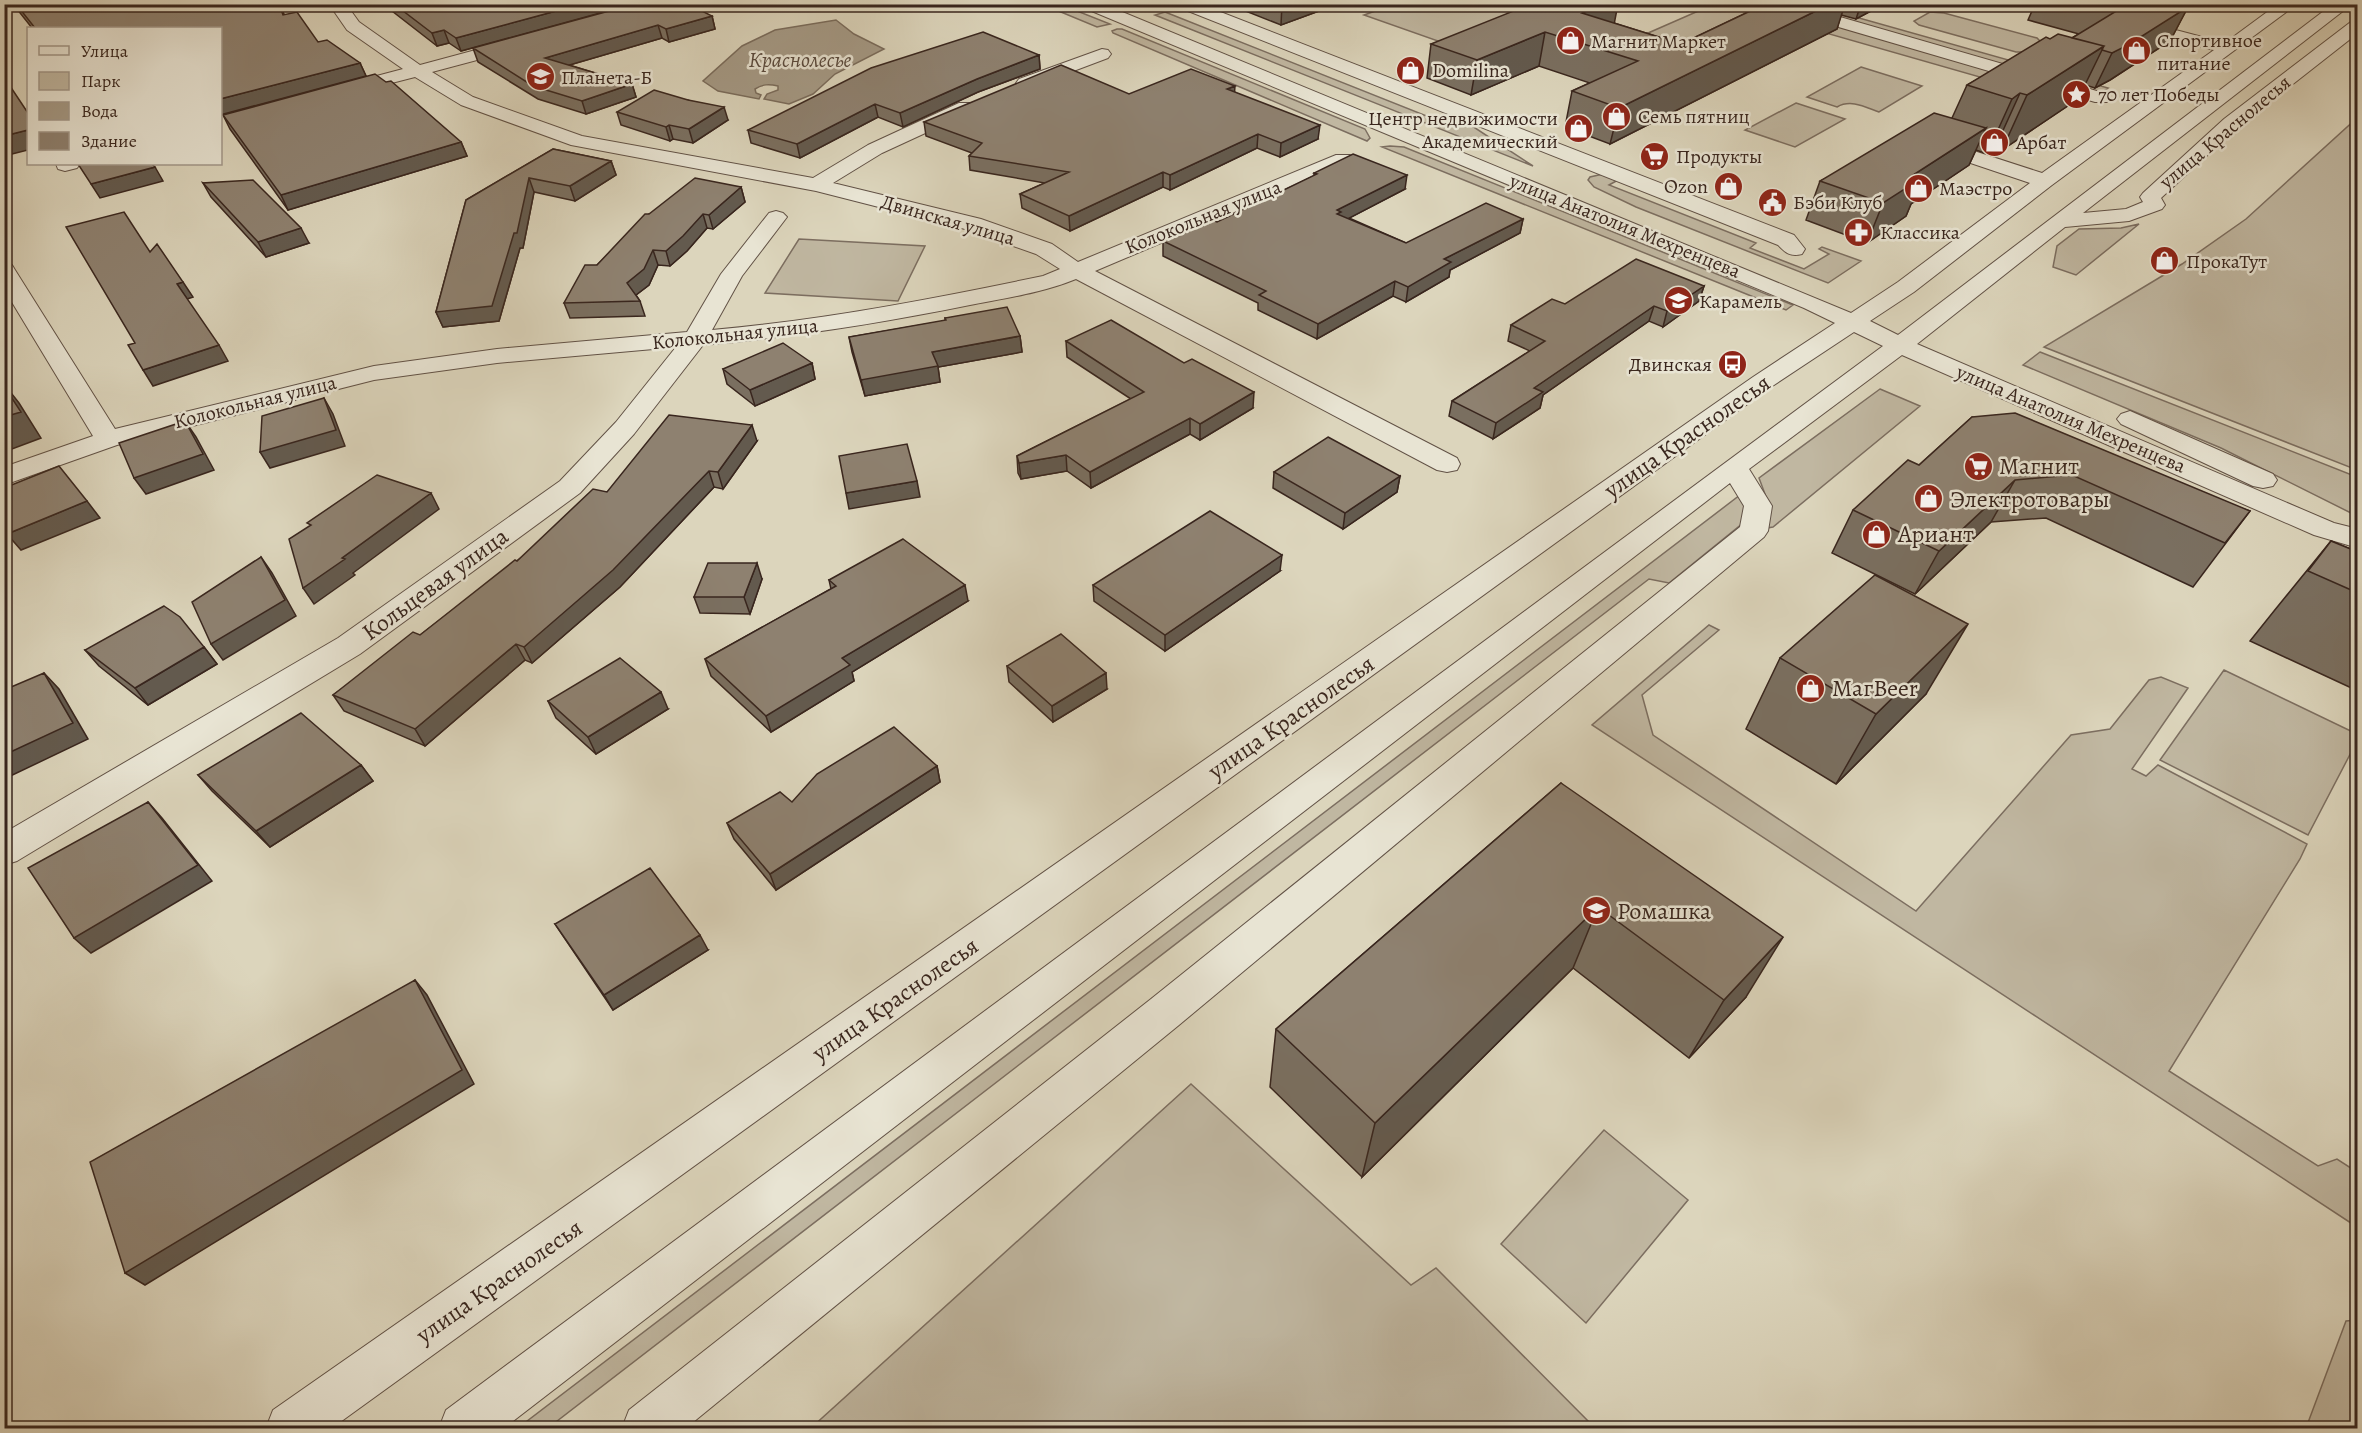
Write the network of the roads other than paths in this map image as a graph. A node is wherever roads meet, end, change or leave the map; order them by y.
1 (337, 4) edge
2 (1088, 4) edge
3 (1114, 4) edge
4 (1184, 4) edge
5 (1776, 4) edge
6 (2056, 4) edge
7 (2289, 4) edge
8 (2344, 4) edge
9 (2358, 25) edge
10 (540, 38) edge
11 (2226, 48) junction
12 (1102, 54) dead end
13 (416, 70) junction
14 (1006, 90) edge
15 (324, 95) edge
16 (985, 98) edge
17 (2101, 98) dead end
18 (1512, 132) junction
19 (1912, 138) edge
20 (1343, 159) edge
21 (1554, 168) dead end
22 (1609, 169) junction
23 (2045, 181) junction
24 (816, 185) junction
25 (1577, 185) junction
26 (776, 217) dead end
27 (2059, 221) junction
28 (1794, 249) dead end
29 (4, 270) edge
30 (1076, 270) junction
31 (1863, 315) junction
32 (1910, 338) junction
33 (694, 340) junction
34 (108, 439) junction
35 (1447, 464) dead end
36 (1734, 467) junction
37 (4, 477) edge
38 (2358, 530) edge
39 (2358, 539) edge
40 (4, 851) edge
41 (291, 1428) edge
42 (464, 1428) edge
43 (647, 1428) edge

1 - 13 street, Двинская улица
2 - 31 street, улица Анатолия Мехренцева
3 - 25 street, улица Анатолия Мехренцева
4 - 18 street, улица Анатолия Мехренцева
5 - 17 street
6 - 11 street
7 - 11 street, улица Краснолесья
8 - 27 street, улица Краснолесья
9 - 27 street, улица Краснолесья
10 - 13 street
11 - 23 street, улица Краснолесья
12 - 14 street
13 - 15 street
13 - 24 street, Двинская улица
16 - 24 street
18 - 21 street, улица Анатолия Мехренцева
18 - 22 street, улица Анатолия Мехренцева
19 - 23 street
20 - 30 street, Колокольная улица
22 - 25 street, улица Анатолия Мехренцева
22 - 28 street, улица Анатолия Мехренцева
23 - 31 street, улица Краснолесья
24 - 30 street, Двинская улица
25 - 31 street, улица Анатолия Мехренцева
26 - 33 street, Кольцевая улица
27 - 32 street, улица Краснолесья
29 - 34 street
30 - 33 street, Колокольная улица
30 - 35 street, Двинская улица
31 - 32 street, улица Анатолия Мехренцева
31 - 41 street, улица Краснолесья
32 - 36 street, улица Краснолесья
32 - 38 street, улица Анатолия Мехренцева
32 - 39 street, улица Анатолия Мехренцева
33 - 34 street, Колокольная улица
33 - 40 street, Кольцевая улица
34 - 37 street, Колокольная улица
36 - 42 street, улица Краснолесья
36 - 43 street

